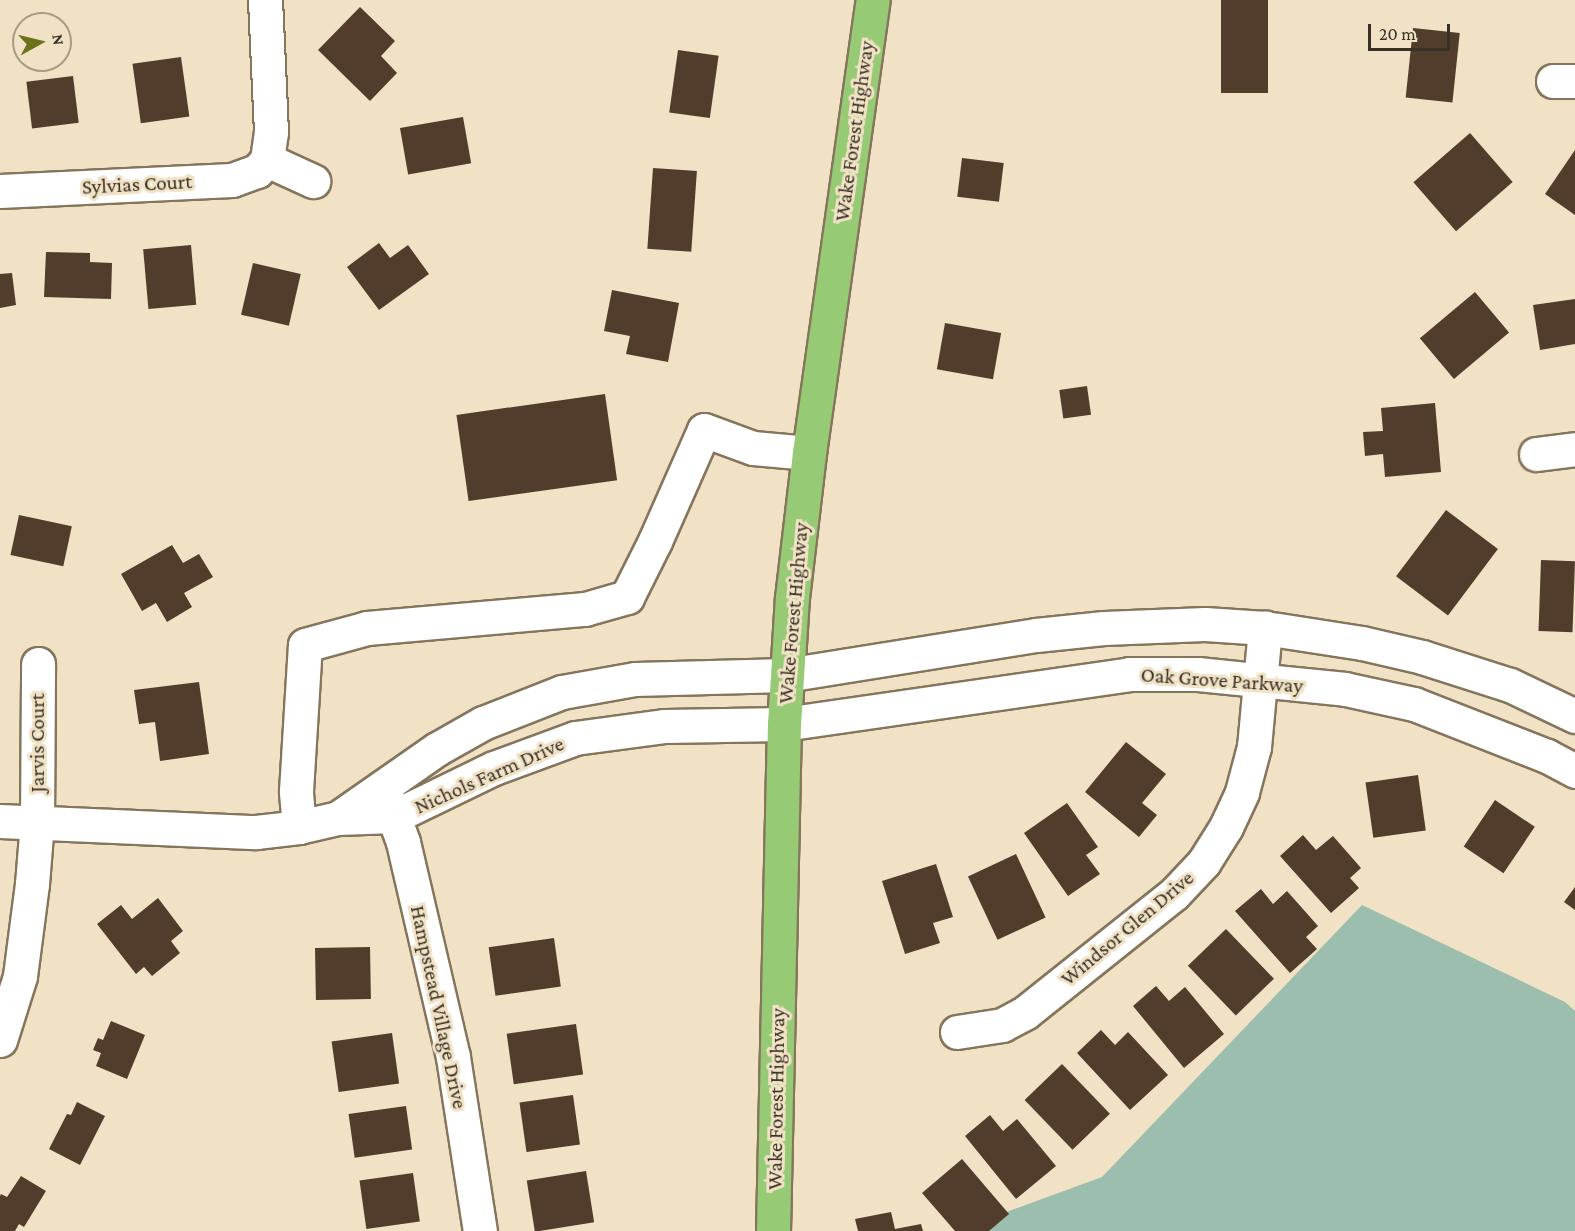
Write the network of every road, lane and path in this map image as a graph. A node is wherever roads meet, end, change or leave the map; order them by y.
1 (265, 0) edge
2 (873, 0) edge
3 (267, 160) junction
4 (313, 181) dead end
5 (0, 191) edge
6 (1575, 449) edge
7 (809, 453) junction
8 (1536, 454) dead end
9 (1265, 628) junction
10 (38, 664) dead end
11 (786, 675) junction
12 (1260, 680) junction
13 (1575, 716) edge
14 (784, 724) junction
15 (1575, 771) edge
16 (389, 802) junction
17 (0, 821) edge
18 (37, 822) junction
19 (298, 827) junction
20 (957, 1032) dead end
21 (0, 1040) edge
22 (480, 1231) edge
23 (773, 1231) edge

1 - 3 street
2 - 7 highway, Wake Forest Highway
3 - 4 street
3 - 5 street, Sylvias Court
6 - 8 street
7 - 11 highway, Wake Forest Highway
7 - 19 street
9 - 11 street
9 - 12 street, Windsor Glen Drive
9 - 13 street
10 - 18 street, Jarvis Court
11 - 14 highway, Wake Forest Highway
11 - 16 street, Nichols Farm Drive
12 - 14 street, Oak Grove Parkway
12 - 15 street, Oak Grove Parkway
12 - 20 street, Windsor Glen Drive
14 - 16 street, Nichols Farm Drive
14 - 23 highway, Wake Forest Highway
16 - 19 street, Nichols Farm Drive
16 - 22 street, Hampstead Village Drive
17 - 18 street, Nichols Farm Drive
18 - 19 street, Nichols Farm Drive
18 - 21 street, Jarvis Court

